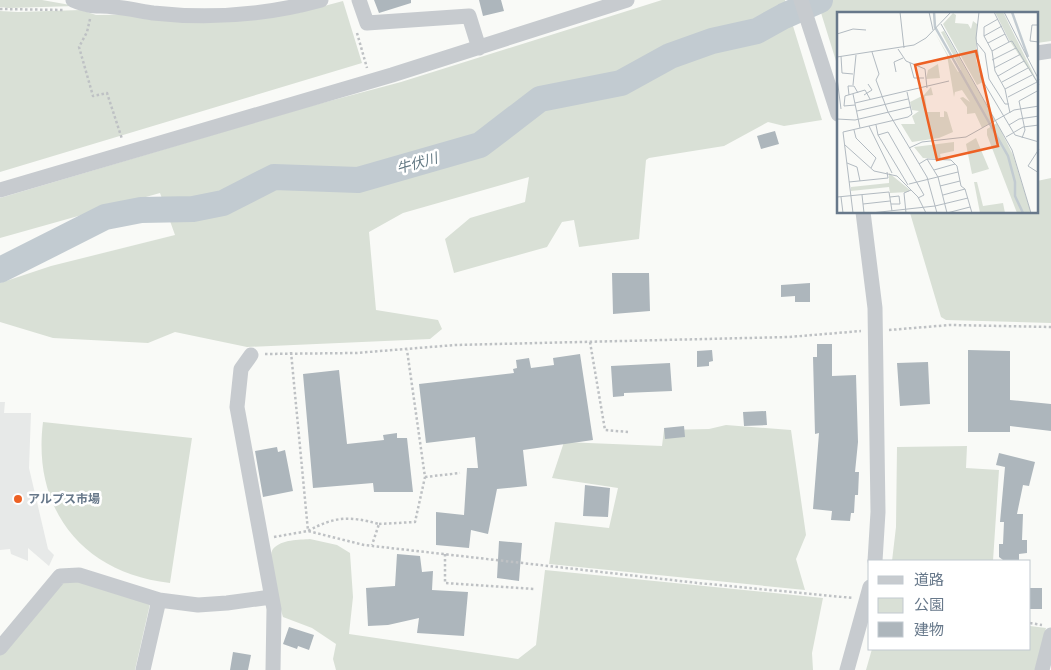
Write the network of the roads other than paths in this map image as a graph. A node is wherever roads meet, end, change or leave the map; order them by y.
1 (321, 0) edge
2 (359, 0) edge
3 (627, 0) edge
4 (801, 0) edge
5 (83, 4) edge
6 (479, 48) junction
7 (1051, 51) edge
8 (1038, 53) edge
9 (831, 81) edge
10 (837, 109) edge
11 (0, 190) edge
12 (863, 214) edge
13 (251, 355) road end
14 (875, 560) edge
15 (271, 597) junction
16 (868, 597) edge
17 (159, 600) junction
18 (1051, 635) edge
19 (0, 648) edge
20 (143, 670) edge
21 (273, 670) edge
22 (847, 670) edge
23 (1042, 670) edge

1 - 5 street
2 - 6 street
3 - 6 street
4 - 9 street
6 - 11 street
7 - 8 street
9 - 10 street
12 - 14 street
13 - 15 street
15 - 17 street
15 - 21 street
16 - 22 street
17 - 19 street
17 - 20 street
18 - 23 street

